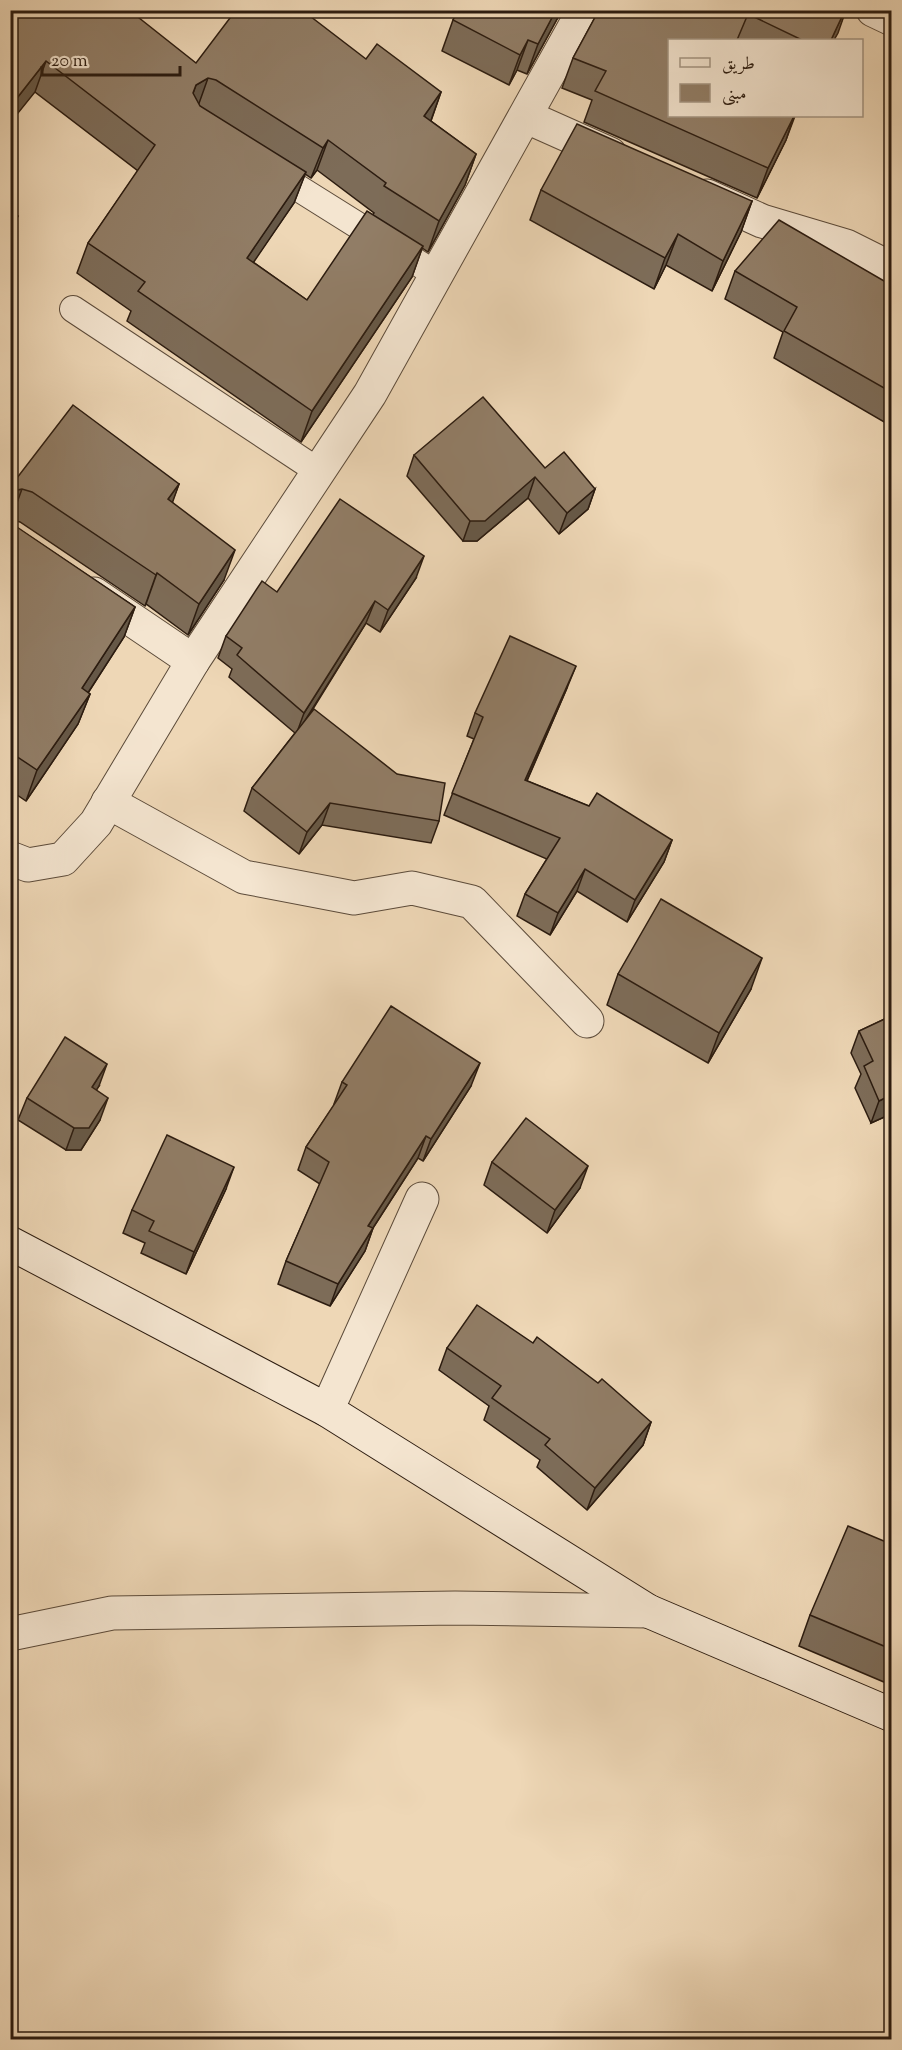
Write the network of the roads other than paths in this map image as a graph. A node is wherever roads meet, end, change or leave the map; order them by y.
1 (585, 10) edge
2 (873, 10) edge
3 (891, 19) edge
4 (527, 117) junction
5 (247, 156) edge
6 (634, 164) edge
7 (677, 183) edge
8 (891, 269) edge
9 (437, 275) junction
10 (73, 309) dead end
11 (318, 471) junction
12 (68, 577) edge
13 (193, 661) junction
14 (108, 802) junction
15 (10, 858) edge
16 (586, 1021) dead end
17 (422, 1199) dead end
18 (10, 1243) edge
19 (327, 1410) junction
20 (648, 1611) junction
21 (10, 1634) edge
22 (891, 1715) edge

1 - 4 street
2 - 3 street
4 - 6 street
4 - 9 street
5 - 9 lane
7 - 8 street
9 - 11 street
10 - 11 lane
11 - 13 street
12 - 13 street
13 - 14 street
14 - 15 street
14 - 16 street
17 - 19 street
18 - 19 street
19 - 20 street
20 - 21 street
20 - 22 street

